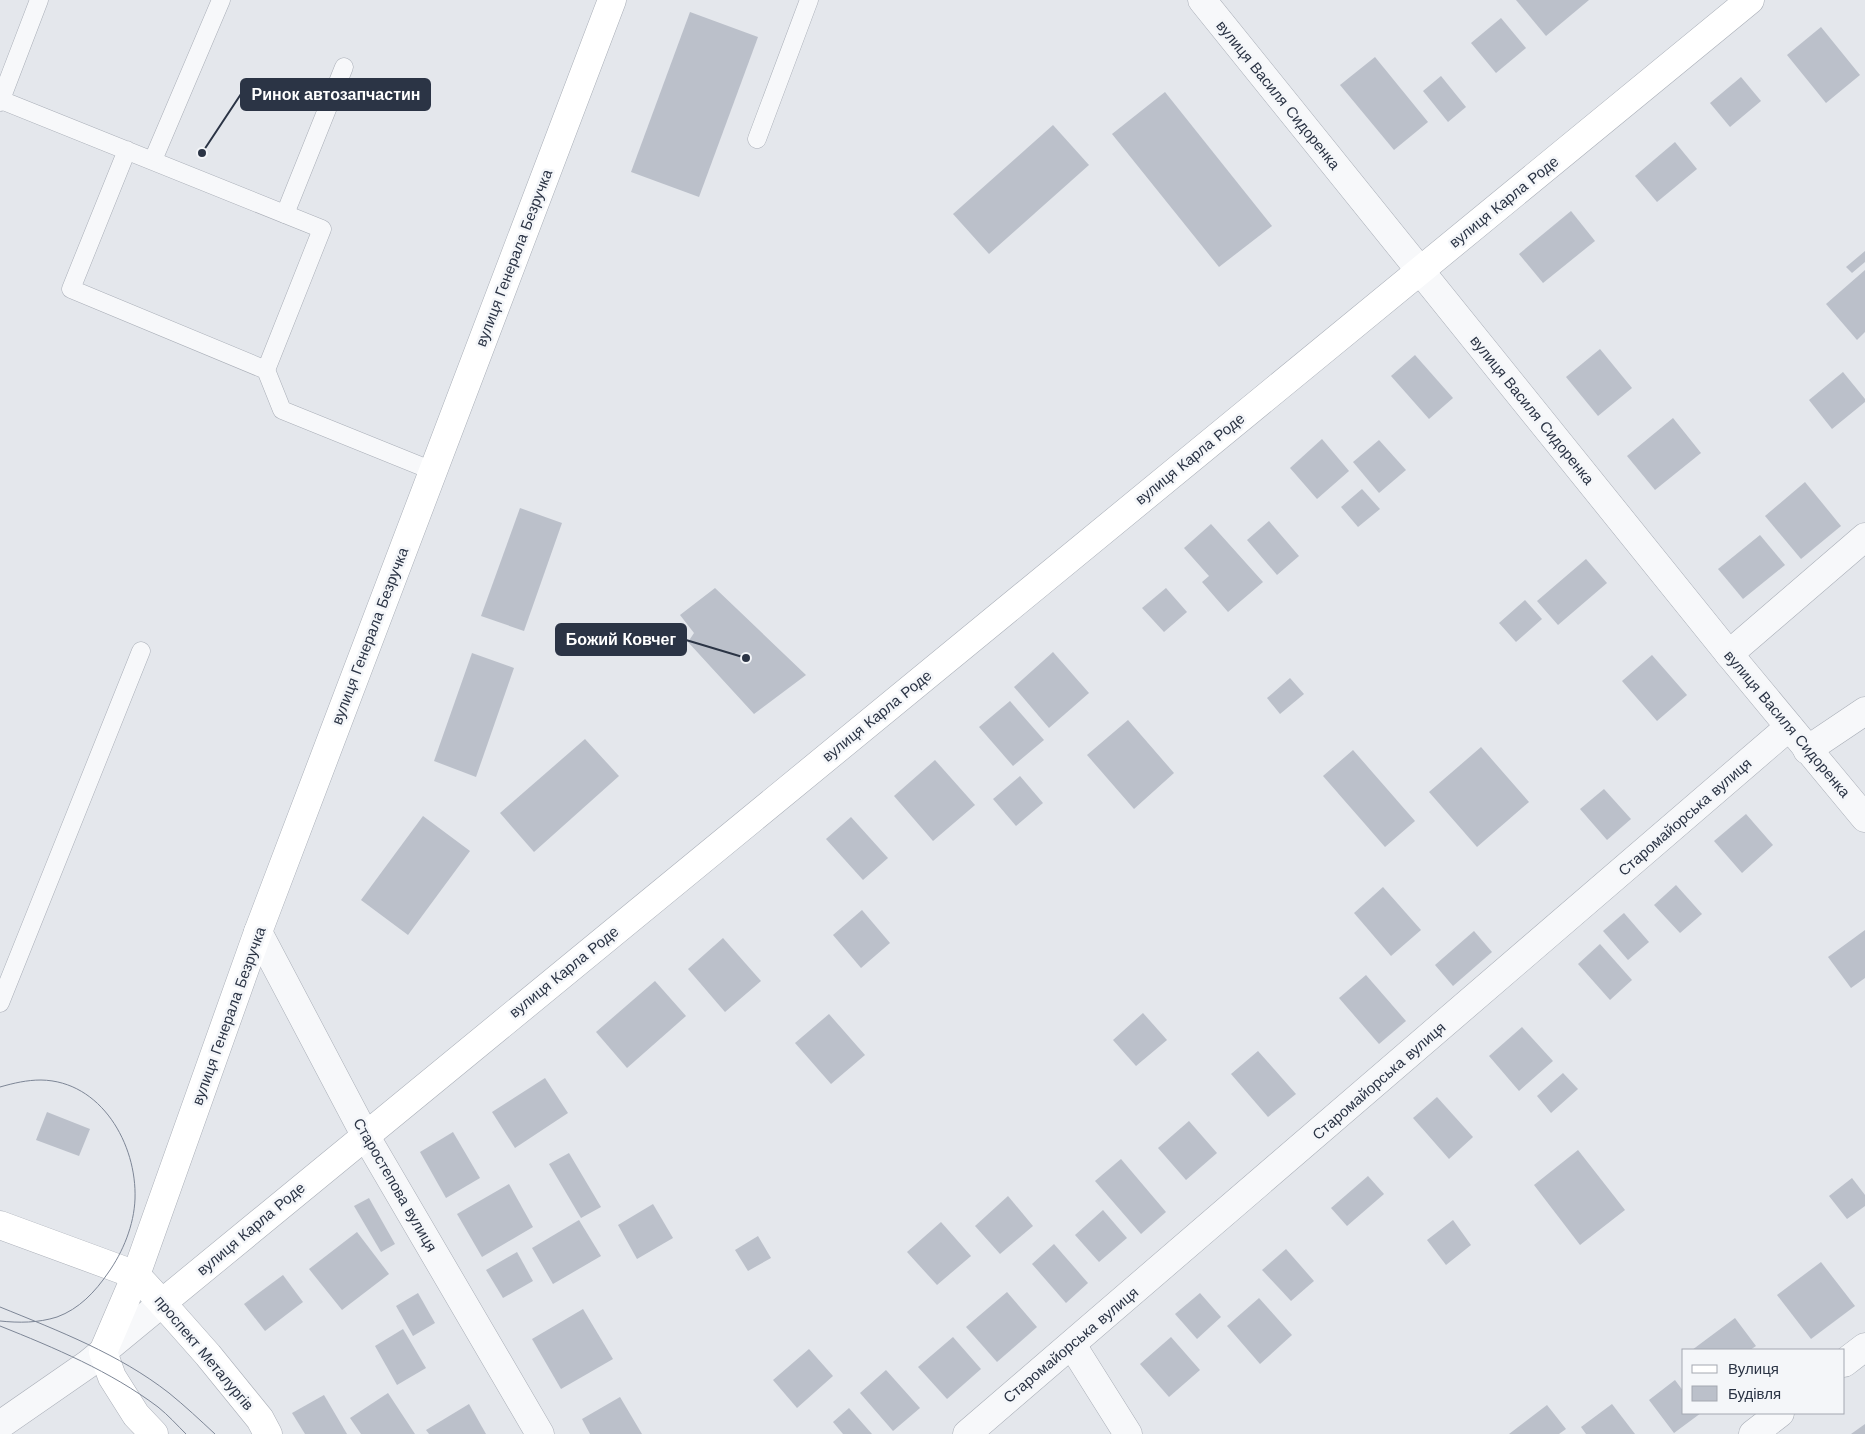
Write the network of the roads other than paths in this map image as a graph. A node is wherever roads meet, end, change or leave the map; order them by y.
1 (38, 0) edge
2 (221, 0) edge
3 (612, 0) edge
4 (809, 0) edge
5 (1202, 0) edge
6 (1750, 0) edge
7 (344, 67) dead end
8 (0, 101) edge
9 (757, 139) dead end
10 (127, 150) junction
11 (153, 160) junction
12 (285, 214) junction
13 (1420, 271) junction
14 (266, 370) junction
15 (433, 470) junction
16 (1865, 537) edge
17 (141, 651) dead end
18 (1729, 654) junction
19 (1865, 711) edge
20 (1789, 727) junction
21 (1807, 750) junction
22 (1865, 818) edge
23 (258, 932) junction
24 (0, 1003) edge
25 (365, 1135) junction
26 (0, 1225) edge
27 (136, 1276) junction
28 (162, 1303) junction
29 (1072, 1345) junction
30 (1865, 1347) edge
31 (104, 1352) junction
32 (1845, 1362) edge
33 (1779, 1414) edge
34 (0, 1425) edge
35 (154, 1434) edge
36 (268, 1434) edge
37 (540, 1434) edge
38 (967, 1434) edge
39 (1128, 1434) edge
40 (1753, 1434) edge

1 - 8 lane
2 - 11 lane
3 - 15 street, вулиця Генерала Безручка
4 - 9 lane
5 - 13 street, вулиця Василя Сидоренка
6 - 13 street, вулиця Карла Роде
7 - 12 lane
8 - 10 lane
10 - 11 lane
10 - 14 lane
11 - 12 lane
12 - 14 lane
13 - 18 street, вулиця Василя Сидоренка
13 - 25 street, вулиця Карла Роде
14 - 15 lane
15 - 23 street, вулиця Генерала Безручка
16 - 18 street
17 - 24 lane
18 - 20 street, вулиця Василя Сидоренка
19 - 21 street
20 - 21 street, вулиця Василя Сидоренка
20 - 29 street, Старомайорська вулиця
21 - 22 street, вулиця Василя Сидоренка
23 - 25 street, Старостепова вулиця
23 - 27 street, вулиця Генерала Безручка
25 - 28 street, вулиця Карла Роде
25 - 37 street, Старостепова вулиця
26 - 27 street, проспект Металургів
27 - 28 street, проспект Металургів
27 - 31 street
28 - 31 street, вулиця Карла Роде
28 - 36 street, проспект Металургів
29 - 38 street, Старомайорська вулиця
29 - 39 street
30 - 32 street
31 - 34 street, вулиця Карла Роде
31 - 35 street
33 - 40 street

